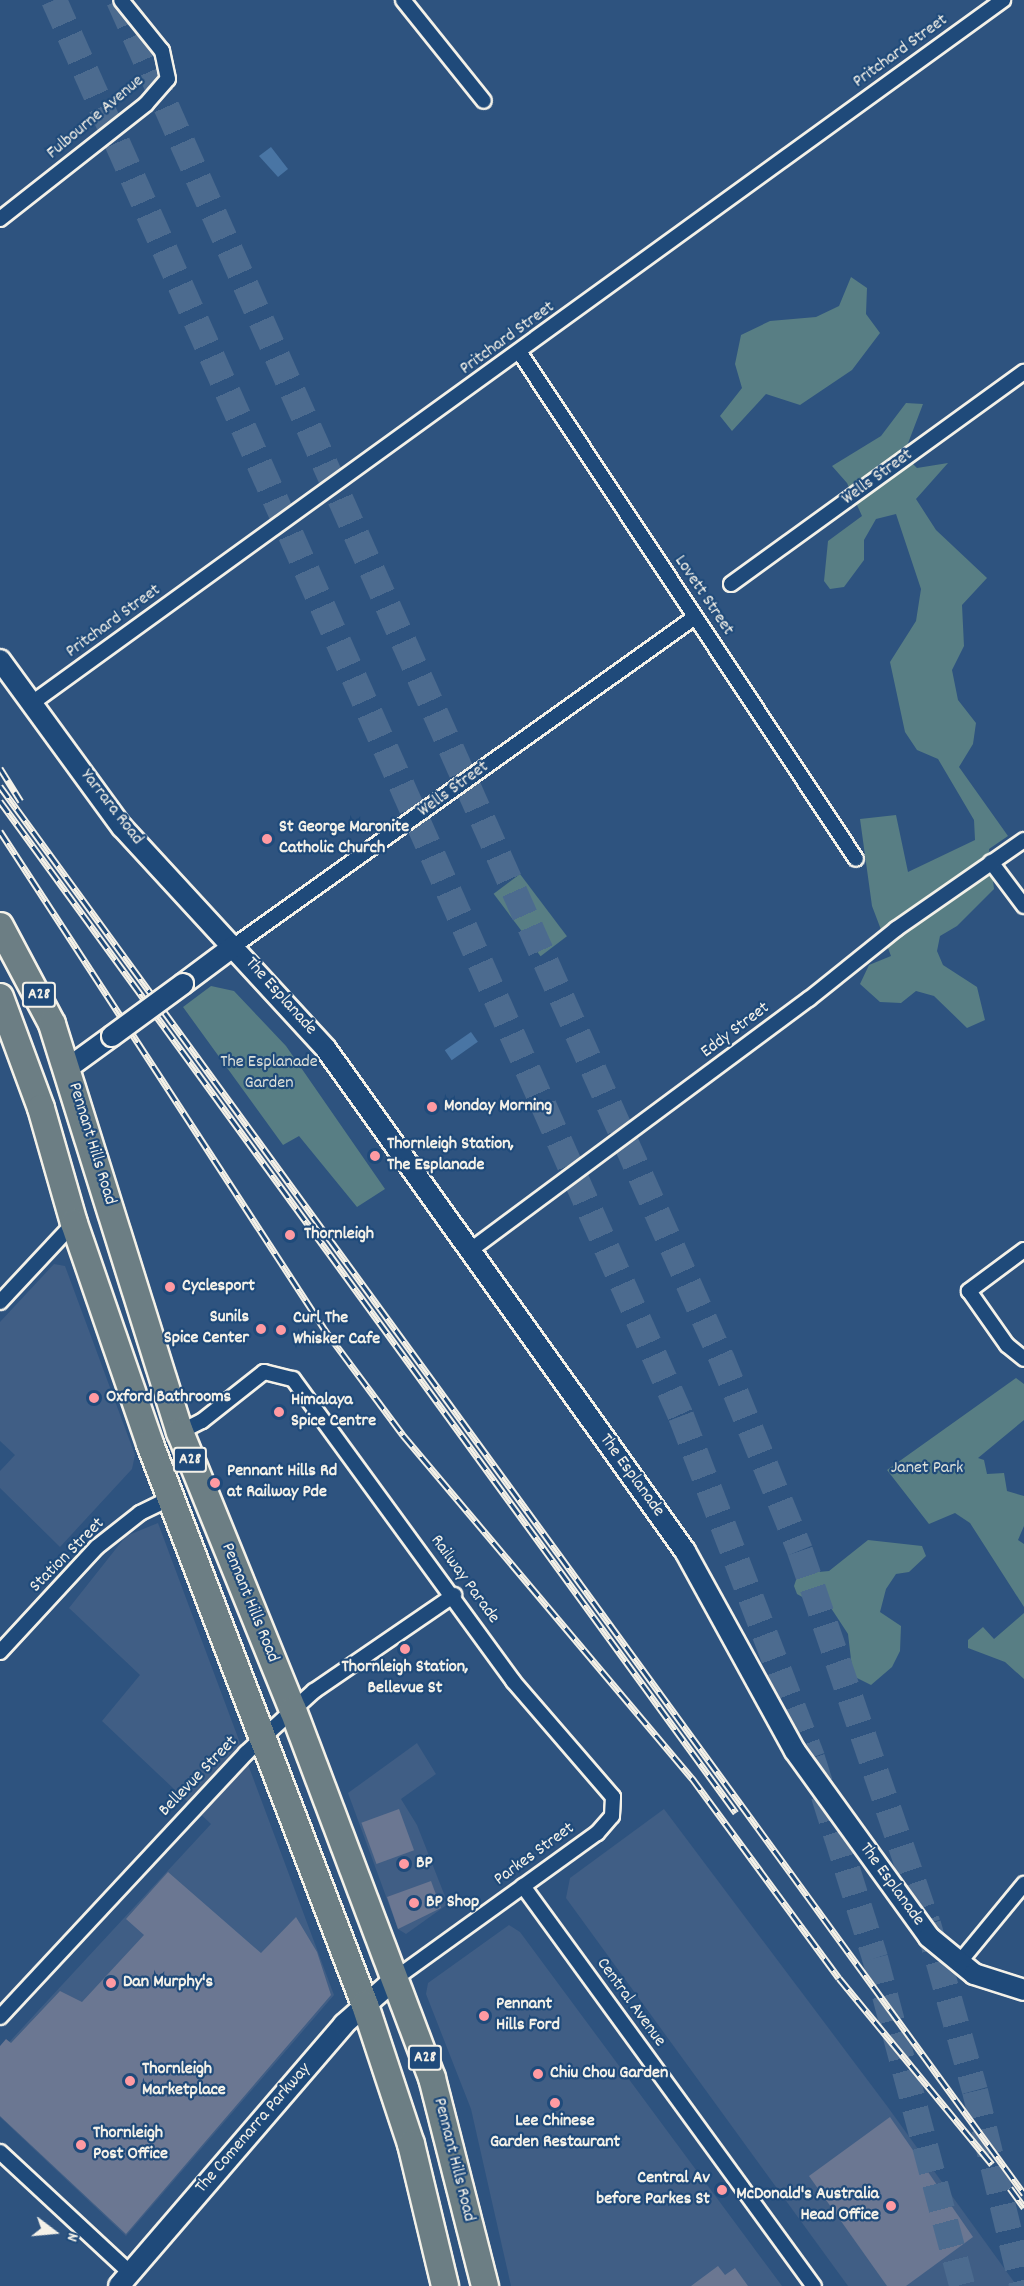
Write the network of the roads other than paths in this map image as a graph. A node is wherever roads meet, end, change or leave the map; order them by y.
1 (121, 0) edge
2 (403, 0) edge
3 (1003, 0) edge
4 (484, 101) dead end
5 (0, 219) edge
6 (520, 353) junction
7 (1024, 372) edge
8 (731, 584) dead end
9 (695, 617) junction
10 (0, 660) edge
11 (32, 703) junction
12 (1024, 840) edge
13 (856, 859) dead end
14 (991, 862) junction
15 (1024, 906) edge
16 (0, 926) edge
17 (234, 946) junction
18 (0, 997) edge
19 (68, 1068) junction
20 (60, 1176) junction
21 (74, 1223) junction
22 (1024, 1250) edge
23 (468, 1252) junction
24 (0, 1302) edge
25 (1024, 1359) edge
26 (180, 1432) junction
27 (171, 1498) junction
28 (453, 1595) junction
29 (0, 1652) edge
30 (293, 1710) junction
31 (262, 1738) junction
32 (607, 1824) joint
33 (1024, 1884) edge
34 (523, 1886) junction
35 (958, 1964) junction
36 (396, 1978) junction
37 (1024, 1990) edge
38 (365, 2005) junction
39 (0, 2017) edge
40 (0, 2152) edge
41 (124, 2279) edge
42 (445, 2286) edge
43 (485, 2286) edge
44 (814, 2286) edge

1 - 5 street, Fulbourne Avenue
2 - 4 street
3 - 6 street, Pritchard Street
6 - 9 street, Lovett Street
6 - 11 street, Pritchard Street
7 - 8 street, Wells Street
9 - 13 street, Lovett Street
9 - 17 street, Wells Street
10 - 11 main road, Yarrara Road
11 - 17 main road, Yarrara Road
12 - 14 street, Eddy Street
14 - 15 street
14 - 23 street, Eddy Street
16 - 19 highway, Pennant Hills Road / A28
17 - 19 main road, Wells Street, bridge
17 - 23 main road, The Esplanade
18 - 20 highway, Pennant Hills Road / A28
19 - 20 highway
19 - 26 highway, Pennant Hills Road / A28
20 - 21 highway, Pennant Hills Road / A28
21 - 24 street
21 - 27 highway, Pennant Hills Road / A28
22 - 25 street
23 - 35 main road, The Esplanade
26 - 28 street, Railway Parade
26 - 30 highway, Pennant Hills Road / A28
27 - 29 street, Station Street
27 - 31 highway, Pennant Hills Road / A28
28 - 30 street, Bellevue Street
28 - 32 street, Railway Parade
30 - 31 street, Bellevue Street
30 - 36 highway, Pennant Hills Road / A28
31 - 38 highway, Pennant Hills Road / A28
31 - 39 street, Bellevue Street
32 - 34 street, Parkes Street
33 - 35 street
34 - 36 street, Parkes Street
34 - 44 street, Central Avenue
35 - 37 main road, The Esplanade
36 - 38 main road, The Comenarra Parkway
36 - 43 highway, Pennant Hills Road / A28
38 - 41 main road, The Comenarra Parkway
38 - 42 highway, Pennant Hills Road / A28
40 - 41 street

